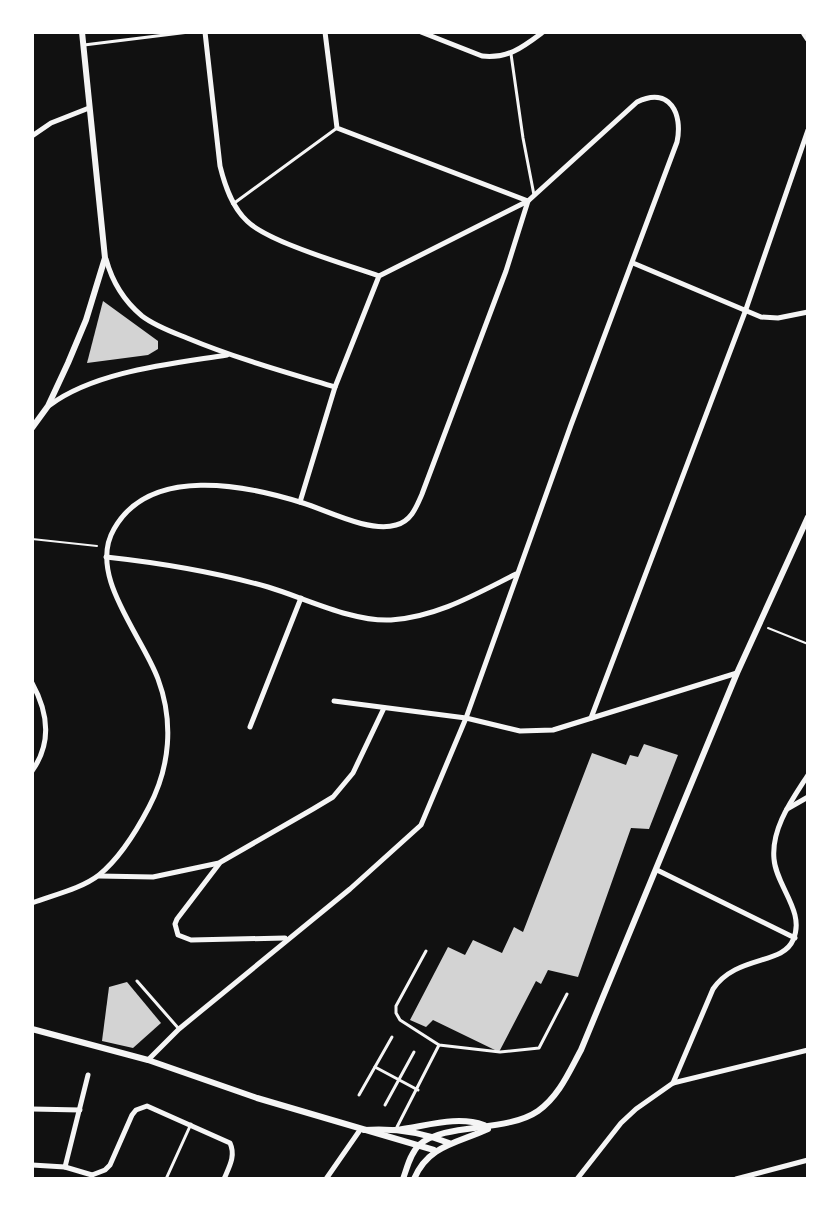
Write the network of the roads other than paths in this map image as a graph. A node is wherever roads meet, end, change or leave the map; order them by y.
1 (82, 32) edge
2 (189, 32) edge
3 (205, 32) edge
4 (325, 32) edge
5 (421, 32) edge
6 (543, 32) edge
7 (84, 45) junction
8 (511, 54) junction
9 (89, 108) junction
10 (337, 128) junction
11 (808, 130) edge
12 (32, 136) edge
13 (805, 146) edge
14 (534, 195) junction
15 (528, 201) junction
16 (233, 204) junction
17 (105, 258) junction
18 (633, 263) junction
19 (379, 276) junction
20 (745, 312) junction
21 (808, 312) edge
22 (228, 355) junction
23 (335, 387) junction
24 (48, 406) junction
25 (32, 428) edge
26 (300, 502) junction
27 (808, 517) edge
28 (106, 557) junction
29 (517, 573) junction
30 (301, 598) junction
31 (737, 673) junction
32 (32, 683) edge
33 (334, 701) dead end
34 (384, 708) junction
35 (466, 718) junction
36 (591, 718) junction
37 (250, 727) dead end
38 (32, 771) edge
39 (808, 775) edge
40 (808, 797) edge
41 (783, 812) junction
42 (219, 863) junction
43 (657, 870) junction
44 (98, 876) junction
45 (32, 903) edge
46 (288, 938) junction
47 (795, 938) junction
48 (426, 951) dead end
49 (137, 981) dead end
50 (567, 994) dead end
51 (32, 1029) edge
52 (179, 1029) junction
53 (392, 1037) dead end
54 (439, 1045) junction
55 (808, 1050) edge
56 (414, 1052) dead end
57 (148, 1060) junction
58 (375, 1067) junction
59 (88, 1075) dead end
60 (399, 1080) junction
61 (673, 1083) junction
62 (418, 1090) junction
63 (359, 1095) dead end
64 (385, 1105) dead end
65 (32, 1109) edge
66 (80, 1110) junction
67 (191, 1124) junction
68 (491, 1126) junction
69 (360, 1130) junction
70 (395, 1130) junction
71 (434, 1137) junction
72 (449, 1143) junction
73 (419, 1146) junction
74 (434, 1150) junction
75 (808, 1160) edge
76 (32, 1165) edge
77 (65, 1167) junction
78 (93, 1177) edge
79 (166, 1179) edge
80 (224, 1179) edge
81 (326, 1179) edge
82 (403, 1179) edge
83 (414, 1179) edge
84 (577, 1179) edge
85 (736, 1179) edge

1 - 7 street
2 - 7 lane
3 - 16 street
4 - 10 street
5 - 8 street
6 - 8 street
7 - 9 street
8 - 14 lane
9 - 12 street
9 - 17 street
10 - 15 street
10 - 16 lane
11 - 13 street
13 - 20 street
14 - 15 street
14 - 18 street
15 - 19 street
15 - 26 street
16 - 19 street
17 - 22 street
17 - 24 street
18 - 20 street
18 - 29 street
19 - 23 street
20 - 21 street
20 - 36 street
22 - 23 street
22 - 24 street
23 - 26 street
24 - 25 street
26 - 28 street
27 - 31 street
28 - 30 street
28 - 44 street
29 - 30 street
29 - 35 street
30 - 37 street
31 - 36 street
31 - 43 street
32 - 38 street
33 - 34 street
34 - 35 street
34 - 42 street
35 - 36 street
35 - 46 street
39 - 41 street
40 - 41 street
41 - 47 street
42 - 44 street
42 - 46 street
43 - 47 street
43 - 68 street
44 - 45 street
46 - 52 street
47 - 61 street
48 - 54 lane
49 - 52 lane
50 - 54 lane
51 - 57 street
52 - 57 street
53 - 58 lane
54 - 62 lane
55 - 61 street
56 - 60 lane
57 - 69 street
58 - 60 lane
58 - 63 lane
59 - 66 street
60 - 62 lane
60 - 64 lane
61 - 84 street
62 - 70 lane
65 - 66 street
66 - 77 street
67 - 78 street
67 - 79 lane
67 - 80 street
68 - 70 street
68 - 71 street
68 - 72 street
69 - 70 street
69 - 73 street
69 - 81 street
70 - 71 street
71 - 72 street
71 - 73 street
72 - 74 street
73 - 74 street
73 - 82 street
74 - 83 street
75 - 85 street
76 - 77 street
77 - 78 street

